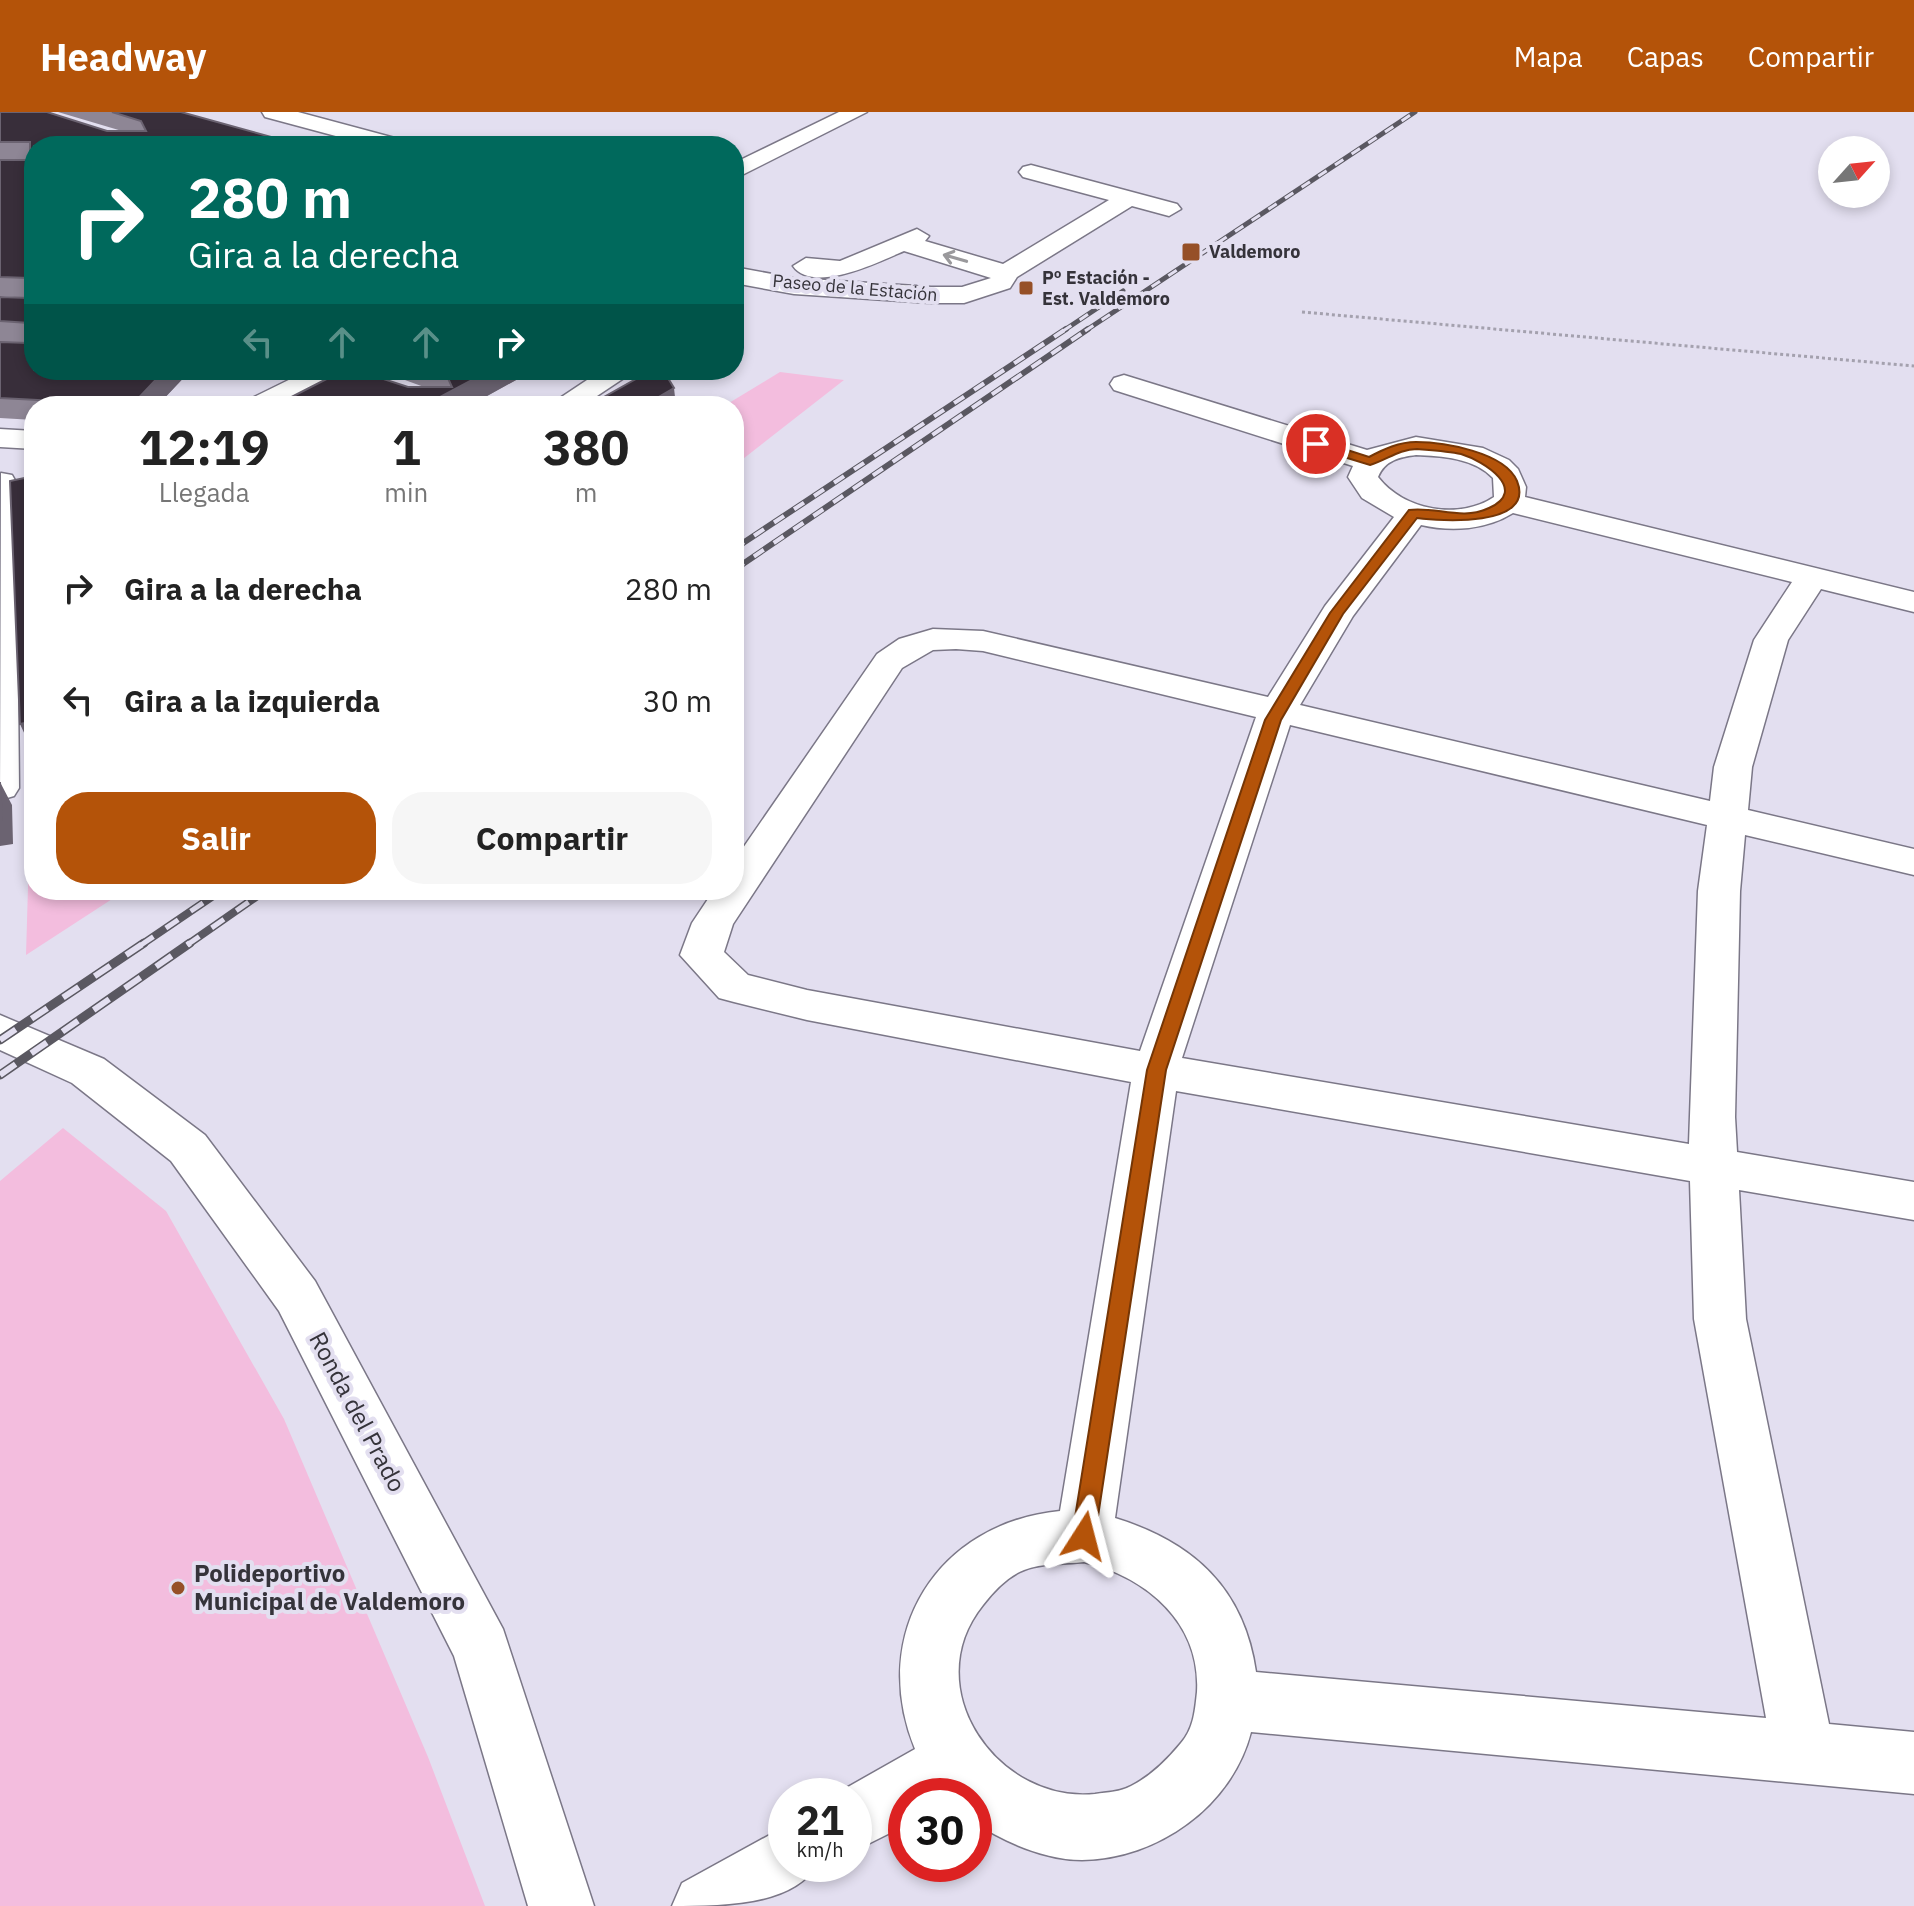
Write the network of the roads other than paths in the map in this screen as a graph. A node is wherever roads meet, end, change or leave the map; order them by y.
1 (273, 112) edge
2 (856, 112) edge
3 (361, 136) edge
4 (744, 167) edge
5 (1031, 172) dead end
6 (1128, 199) junction
7 (1169, 209) dead end
8 (764, 255) dead end
9 (1006, 273) junction
10 (744, 277) edge
11 (769, 282) junction
12 (744, 297) edge
13 (322, 380) edge
14 (605, 380) edge
15 (1124, 384) dead end
16 (283, 396) edge
17 (579, 396) edge
18 (0, 438) edge
19 (24, 439) edge
20 (1370, 461) junction
21 (24, 478) edge
22 (0, 482) edge
23 (1507, 502) junction
24 (1413, 513) junction
25 (1812, 577) junction
26 (1914, 602) edge
27 (12, 619) edge
28 (1278, 711) junction
29 (0, 788) edge
30 (1727, 818) junction
31 (1914, 862) edge
32 (744, 877) edge
33 (728, 900) edge
34 (0, 1031) edge
35 (1156, 1070) junction
36 (1714, 1169) junction
37 (1914, 1201) edge
38 (1084, 1536) junction
39 (1228, 1700) junction
40 (1803, 1752) junction
41 (955, 1761) junction
42 (1914, 1763) edge
43 (872, 1809) edge
44 (768, 1869) edge
45 (561, 1906) edge
46 (705, 1906) edge

1 - 3 street
2 - 4 street
5 - 6 street
6 - 7 street
6 - 9 street
9 -> 8 street, Paseo de la Estación
9 - 11 street, Paseo de la Estación
10 - 11 street, Paseo de la Estación
11 - 12 street
13 - 16 street
14 - 17 street
15 - 20 street
18 - 19 street
20 - 23 street
20 - 24 street
21 - 22 street
22 - 27 street
23 - 24 street
23 - 25 street
24 - 28 street
25 - 26 street
25 - 30 street
27 - 29 street
28 - 30 street
28 - 32 street
28 - 35 street
30 - 31 street
30 - 36 street
33 - 35 street
34 - 45 street, Ronda del Prado
35 - 36 street
35 - 38 street
36 - 37 street
36 - 40 street
38 - 39 street
38 - 41 street
39 - 40 street
39 - 41 street
40 - 42 street
41 - 43 street
44 - 46 street

